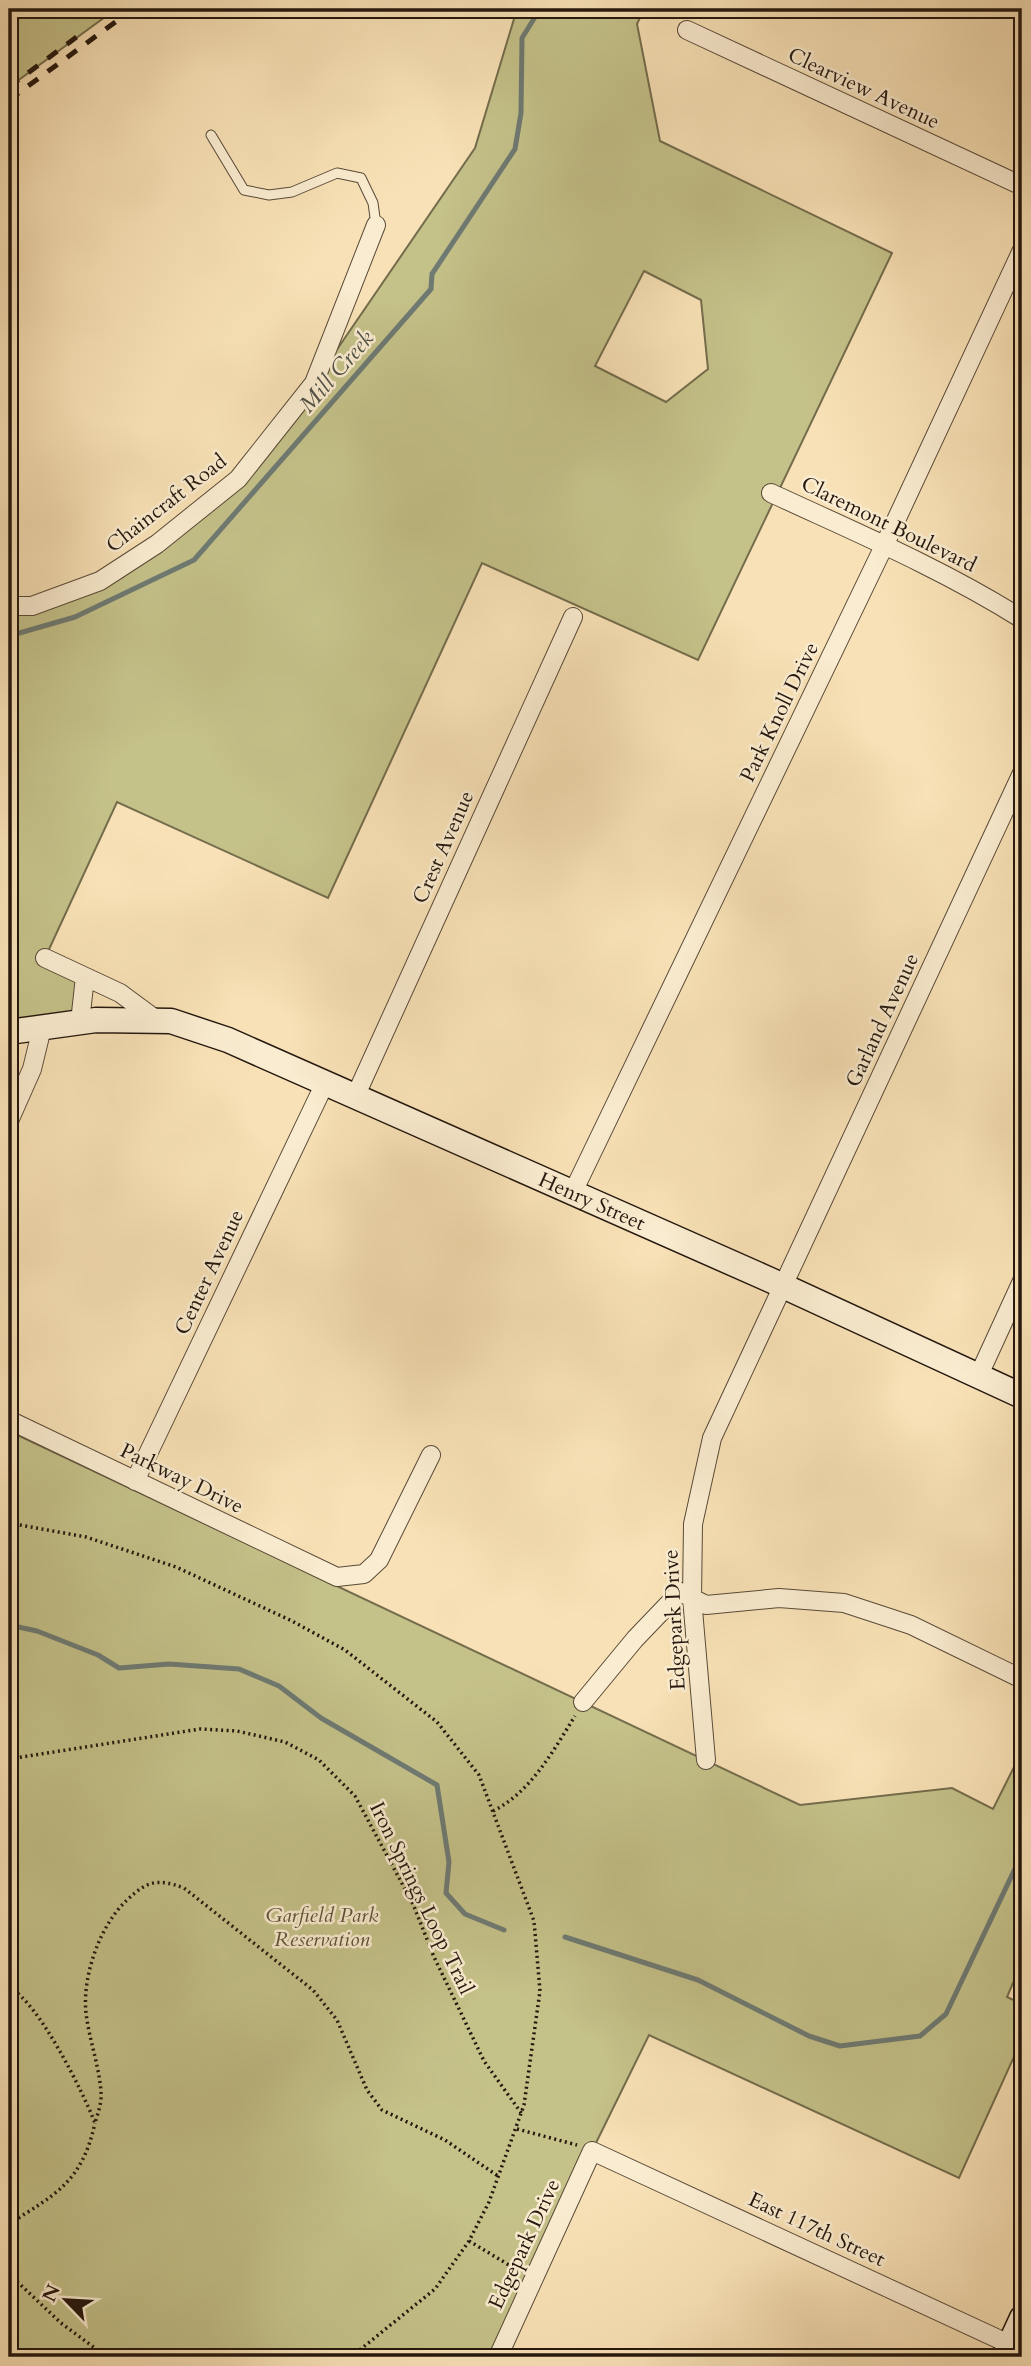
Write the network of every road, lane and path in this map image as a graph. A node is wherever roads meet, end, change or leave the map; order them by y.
1 (687, 30) dead end
2 (211, 135) dead end
3 (1022, 186) edge
4 (376, 225) joint
5 (1022, 250) edge
6 (771, 493) dead end
7 (884, 546) junction
8 (9, 606) edge
9 (573, 617) dead end
10 (1022, 619) edge
11 (1022, 773) edge
12 (45, 958) dead end
13 (85, 977) junction
14 (158, 1021) junction
15 (80, 1022) junction
16 (42, 1028) junction
17 (9, 1032) edge
18 (325, 1083) junction
19 (355, 1097) junction
20 (9, 1121) edge
21 (573, 1192) junction
22 (1022, 1281) edge
23 (783, 1286) junction
24 (978, 1377) junction
25 (1022, 1396) edge
26 (9, 1420) edge
27 (431, 1455) dead end
28 (135, 1481) junction
29 (9, 1522) edge
30 (692, 1598) junction
31 (1022, 1679) edge
32 (583, 1702) joint
33 (9, 1759) edge
34 (706, 1760) dead end
35 (493, 1811) junction
36 (9, 1987) edge
37 (522, 2114) junction
38 (95, 2123) junction
39 (517, 2129) junction
40 (592, 2151) junction
41 (498, 2176) dead end
42 (9, 2224) edge
43 (470, 2241) junction
44 (9, 2274) edge
45 (533, 2278) junction
46 (1022, 2318) edge
47 (1012, 2350) edge
48 (107, 2357) edge
49 (351, 2357) edge
50 (498, 2357) edge

1 - 3 street, Clearview Avenue
2 - 4 lane
4 - 8 street, Chaincraft Road
5 - 7 street, Park Knoll Drive
6 - 7 street, Claremont Boulevard
7 - 10 street, Claremont Boulevard
7 - 21 street, Park Knoll Drive
9 - 19 street, Crest Avenue
11 - 23 street, Garland Avenue
12 - 13 street, Henry Street
13 - 14 street, Henry Street
13 - 15 street
14 - 15 street, Henry Street
14 - 18 street, Henry Street
15 - 16 street, Henry Street
16 - 17 street, Henry Street
16 - 20 street
18 - 19 street, Henry Street
18 - 28 street, Center Avenue
19 - 21 street, Henry Street
21 - 23 street, Henry Street
22 - 24 street
23 - 24 street, Henry Street
23 - 30 street, Edgepark Drive
24 - 25 street, Henry Street
26 - 28 street, Parkway Drive
27 - 28 street, Parkway Drive
29 - 35 path
30 - 31 street
30 - 32 street
30 - 34 street, Edgepark Drive
32 - 35 path
33 - 37 path, Iron Springs Loop Trail
35 - 37 path
36 - 38 path
37 - 39 path
38 - 41 path
38 - 42 path
39 - 40 path
39 - 43 path
40 - 45 street, Edgepark Drive
40 - 47 street, East 117th Street
43 - 45 path
43 - 49 path
44 - 48 path
45 - 50 street, Edgepark Drive
46 - 47 street

